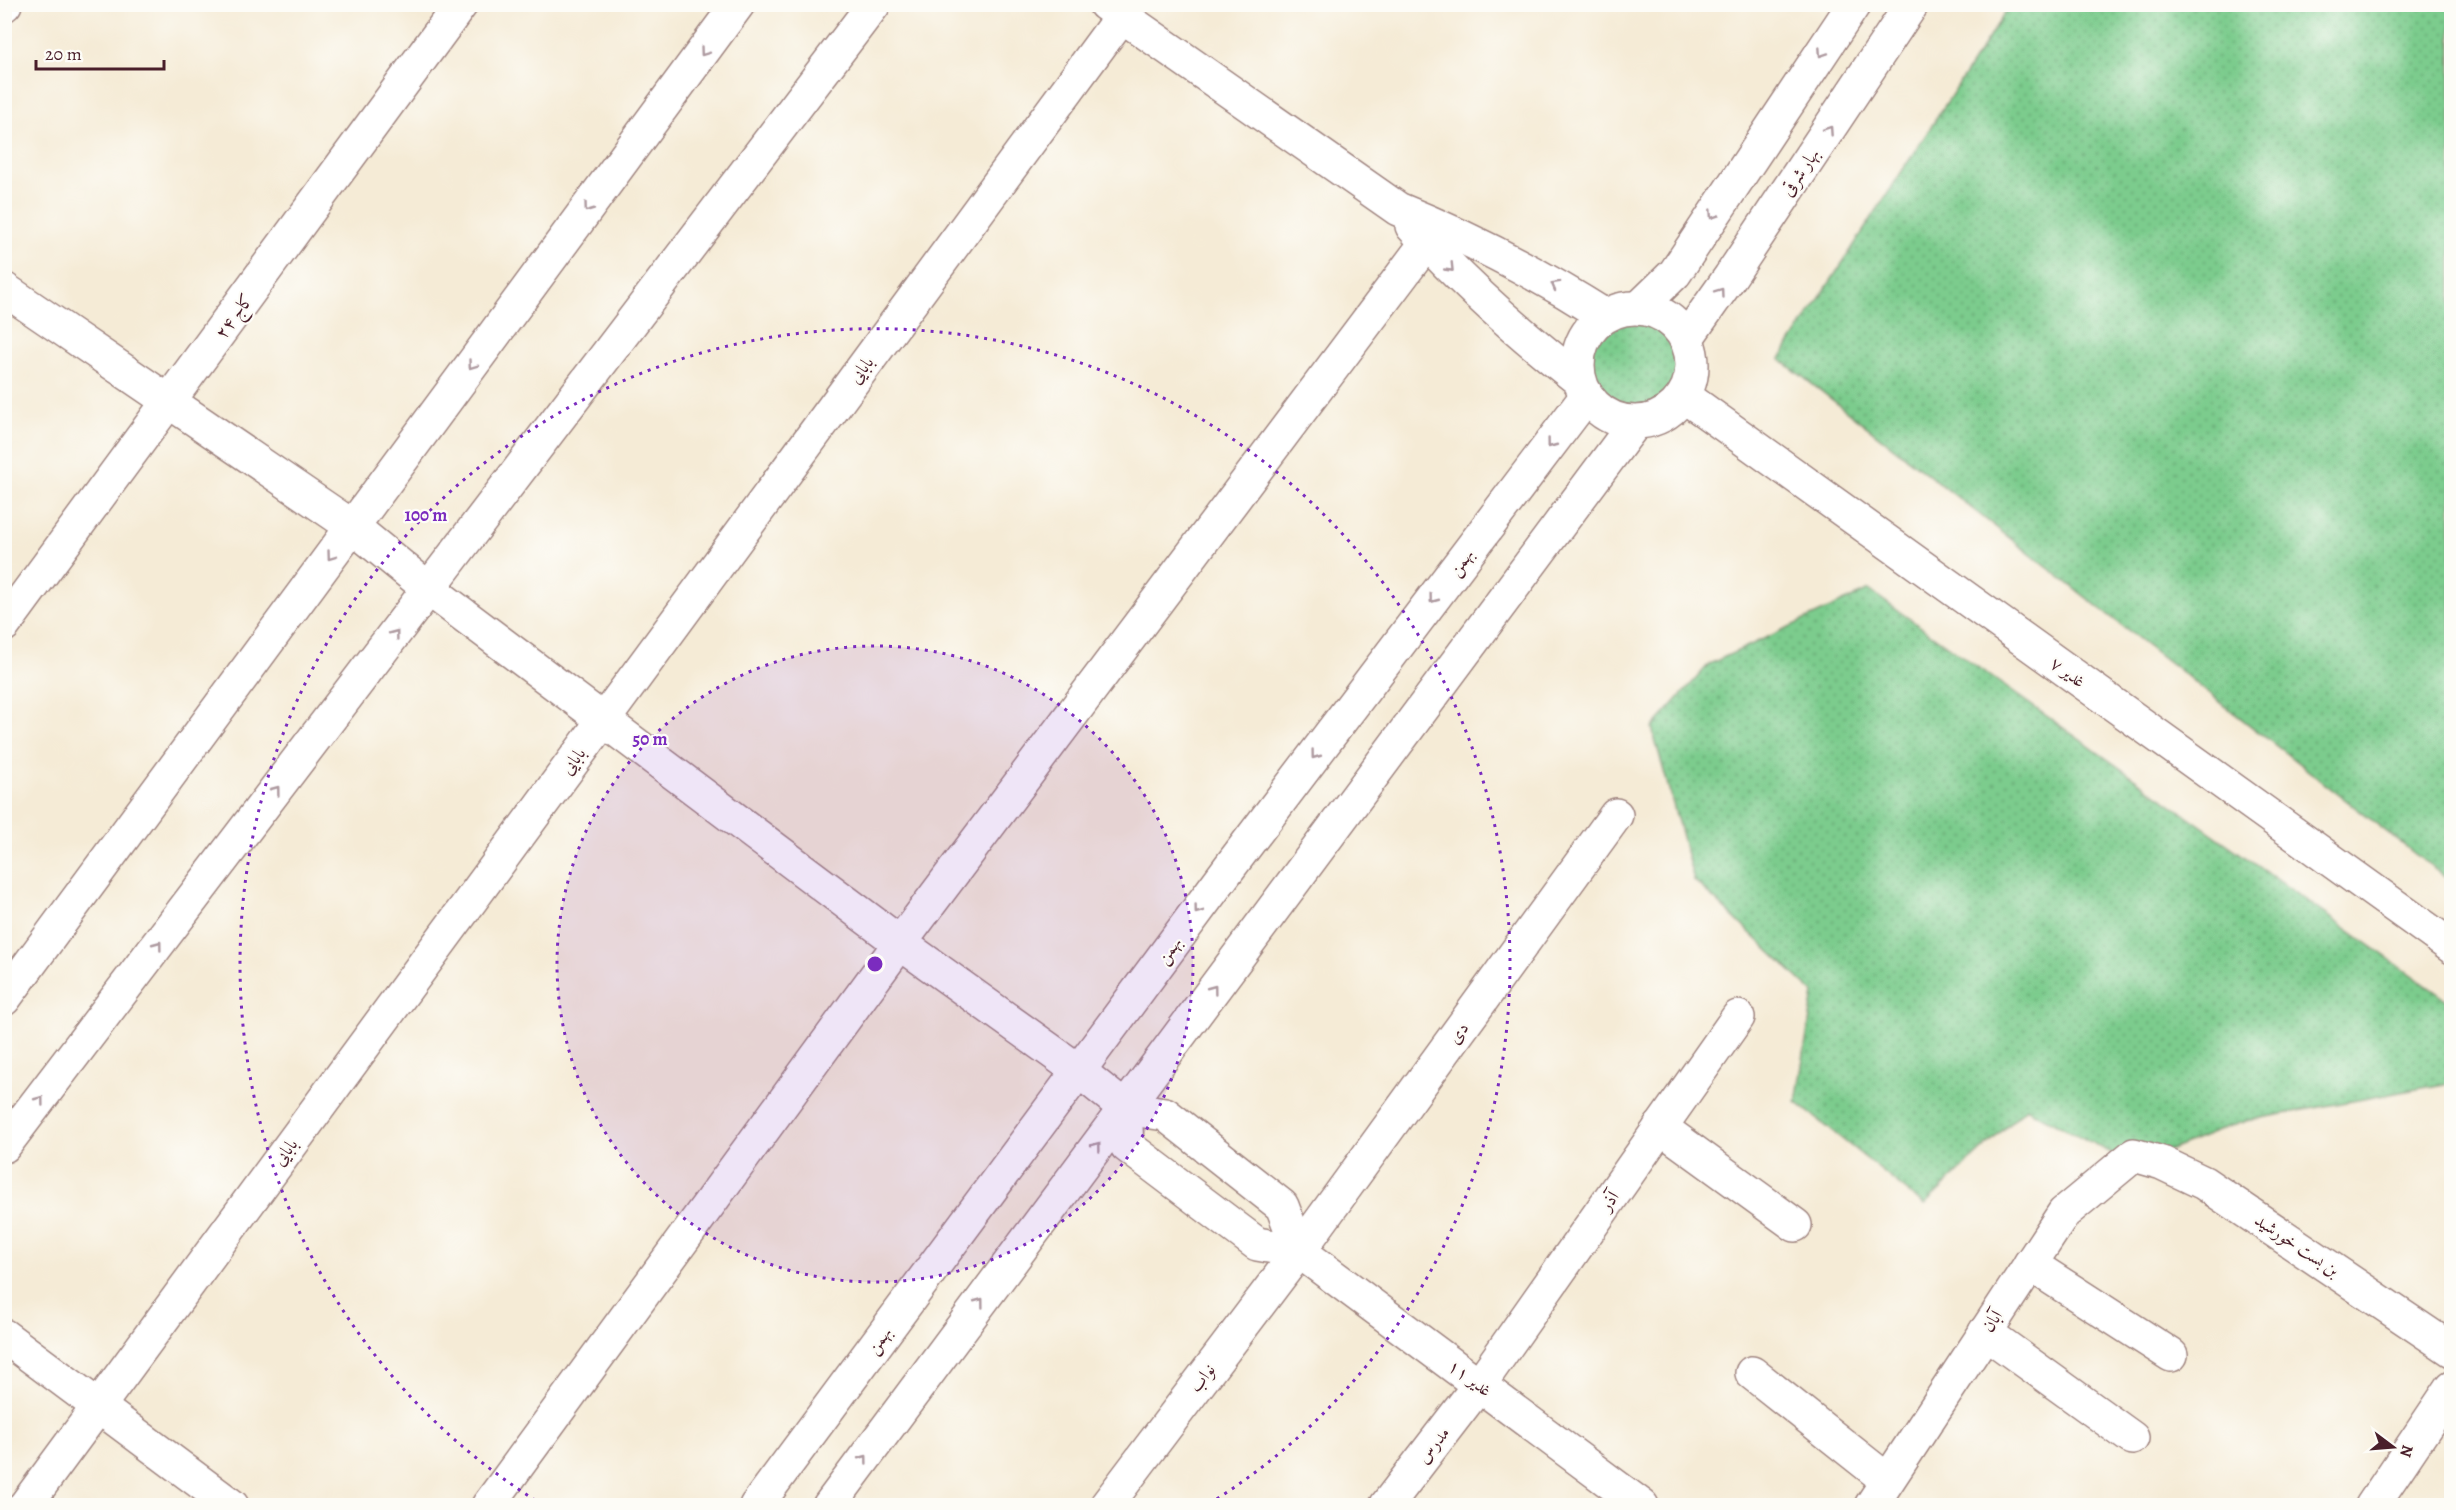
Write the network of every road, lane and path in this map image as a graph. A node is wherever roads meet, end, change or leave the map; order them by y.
1 (461, 4) edge
2 (738, 4) edge
3 (874, 4) edge
4 (1854, 4) edge
5 (1912, 4) edge
6 (1113, 10) edge
7 (1398, 209) junction
8 (1427, 242) junction
9 (4, 289) edge
10 (1640, 307) junction
11 (1605, 316) junction
12 (1686, 339) junction
13 (1582, 389) junction
14 (1684, 396) junction
15 (170, 402) junction
16 (1635, 423) junction
17 (353, 527) junction
18 (429, 590) junction
19 (4, 625) edge
20 (603, 720) junction
21 (1617, 815) dead end
22 (900, 943) junction
23 (2451, 947) edge
24 (4, 999) edge
25 (1738, 1017) dead end
26 (1078, 1071) junction
27 (1125, 1108) junction
28 (1660, 1127) junction
29 (4, 1146) edge
30 (2134, 1155) joint
31 (1795, 1225) dead end
32 (1299, 1251) junction
33 (2030, 1264) junction
34 (1985, 1332) junction
35 (4, 1336) edge
36 (2451, 1350) edge
37 (2171, 1355) dead end
38 (1752, 1373) dead end
39 (1479, 1385) junction
40 (2451, 1387) edge
41 (99, 1405) junction
42 (2132, 1438) dead end
43 (1879, 1493) edge
44 (25, 1506) edge
45 (232, 1506) edge
46 (488, 1506) edge
47 (756, 1506) edge
48 (829, 1506) edge
49 (1106, 1506) edge
50 (1386, 1506) edge
51 (1642, 1506) edge
52 (2372, 1506) edge

1 - 15 street, کاج ۲۴
2 -> 17 street
3 - 18 street
4 -> 10 street
12 -> 5 street, بهار شرقی
6 - 7 street
6 - 20 street, بابایی
7 - 8 street
11 -> 7 street
8 -> 13 street
8 - 22 street
9 - 15 street
10 - 11 street
10 - 12 street
11 - 13 street
12 - 14 street
13 - 16 street
13 -> 26 street, بهمن
14 - 16 street
14 - 23 street, غدیر ۷
15 - 17 street
15 - 19 street, کاج ۲۴
27 -> 16 street
17 - 18 street
17 -> 24 street
18 - 20 street
29 -> 18 street
20 - 22 street
20 - 41 street, بابایی
21 - 32 street, دی
22 - 26 street
22 - 46 street
25 - 28 street, آذر
26 - 27 street
26 - 47 street, بهمن
27 - 32 street
27 - 32 street
48 -> 27 street
28 - 31 street
28 - 39 street, آذر
30 - 33 street, آبان
30 - 36 street, بن بست خورشید
32 - 39 street, غدیر ۱۱
32 - 49 street, نواب
33 - 34 street, آبان
33 - 37 street
34 - 42 street
34 - 43 street, آبان
35 - 41 street
38 - 43 street
39 - 50 street, مدرس
39 - 51 street, غدیر ۱۱
40 - 52 street
41 - 44 street, بابایی
41 - 45 street

